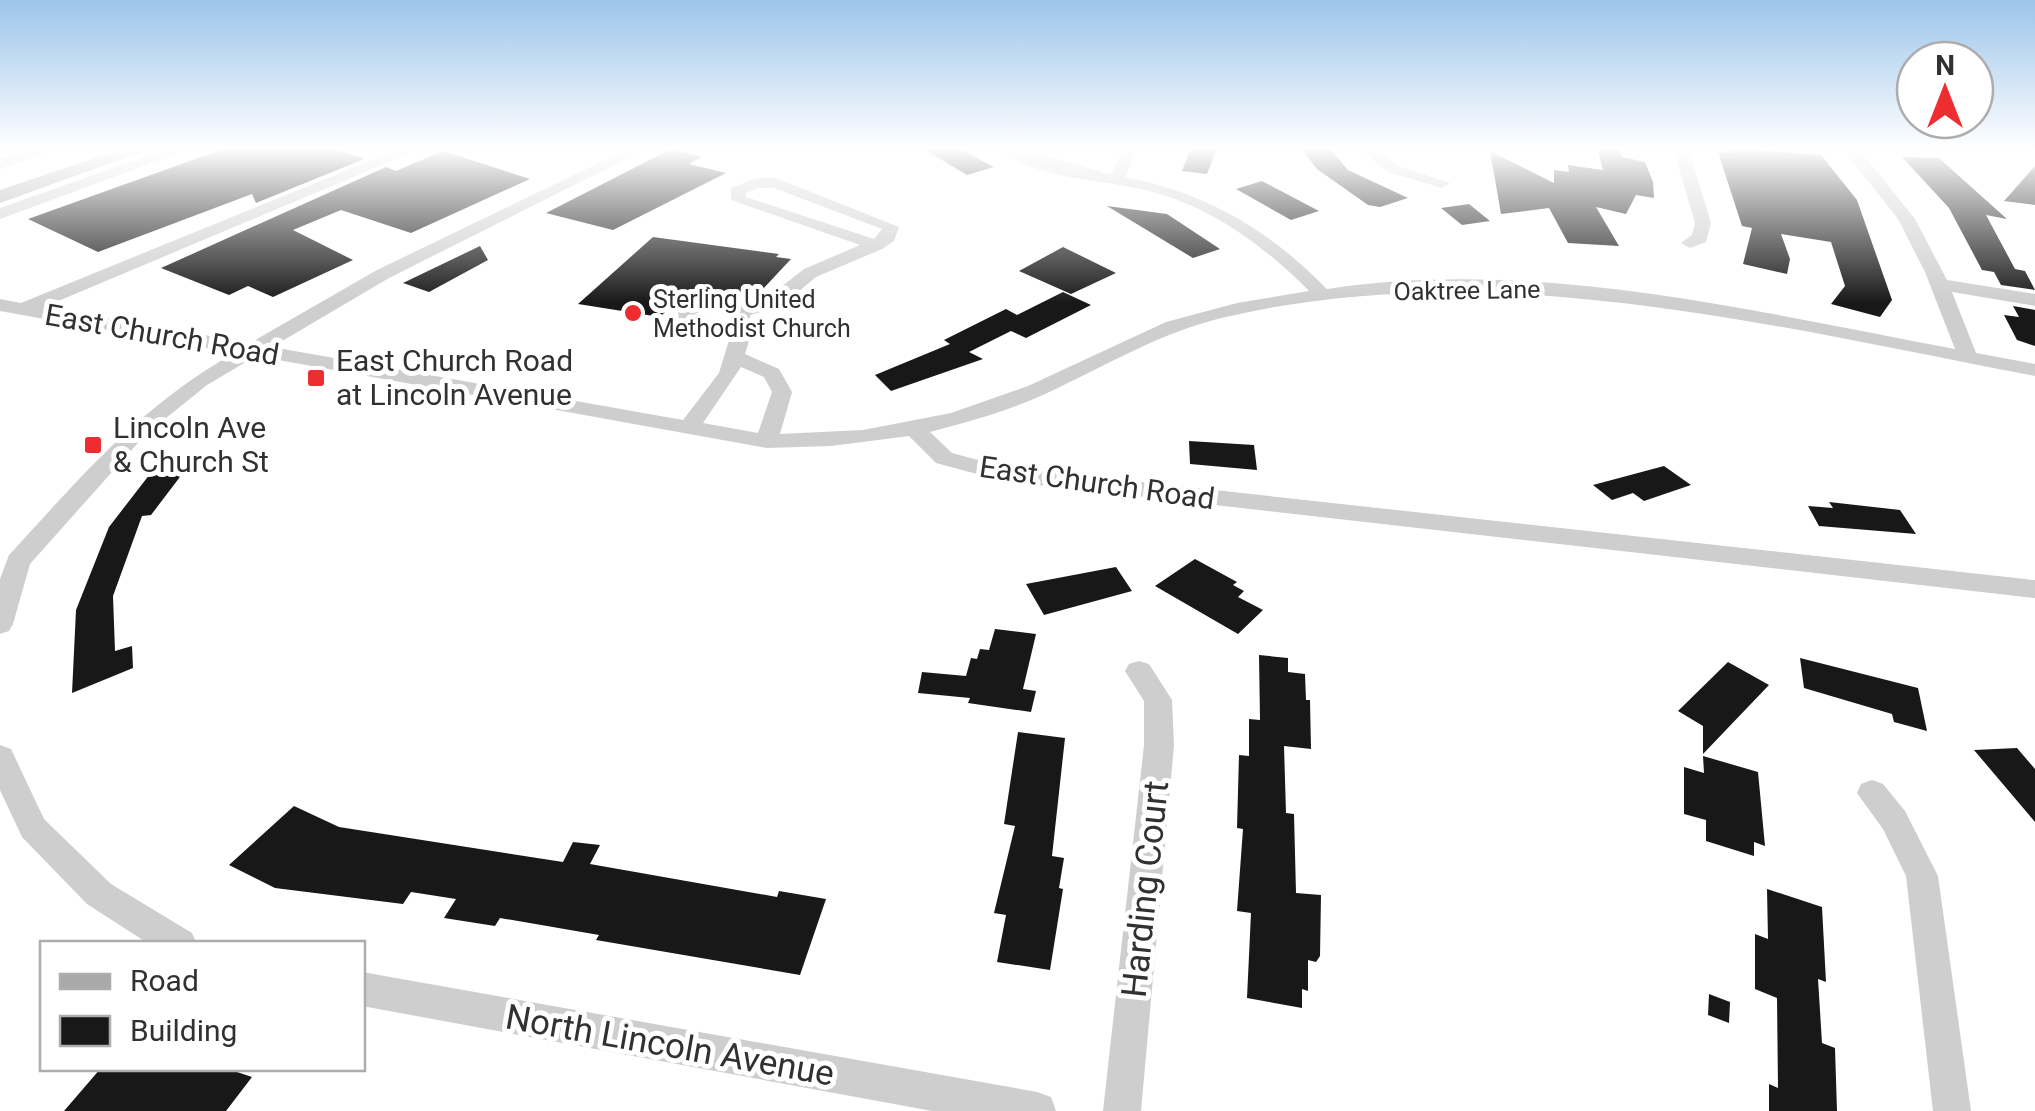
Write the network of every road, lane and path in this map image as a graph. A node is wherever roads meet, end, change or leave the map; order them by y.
1 (39, 200) edge
2 (288, 200) edge
3 (534, 200) edge
4 (742, 200) edge
5 (822, 200) edge
6 (1186, 200) edge
7 (1696, 200) edge
8 (1894, 200) edge
9 (0, 214) edge
10 (1690, 242) dead end
11 (876, 245) junction
12 (1941, 285) junction
13 (1324, 296) junction
14 (2035, 300) edge
15 (0, 305) edge
16 (23, 309) junction
17 (740, 312) junction
18 (741, 334) junction
19 (250, 351) junction
20 (736, 358) junction
21 (1968, 358) junction
22 (2035, 370) edge
23 (916, 428) junction
24 (688, 429) junction
25 (768, 441) junction
26 (9, 563) edge
27 (2035, 589) edge
28 (0, 624) edge
29 (1139, 671) dead end
30 (0, 757) edge
31 (1872, 794) dead end
32 (175, 941) edge
33 (365, 990) edge
34 (1037, 1111) edge
35 (1122, 1111) edge
36 (1952, 1111) edge

1 - 9 street
2 - 16 street
3 - 19 street
4 - 11 street
5 - 11 street
6 - 13 street
7 - 10 street
8 - 12 street
11 - 17 street
12 - 14 street
12 - 21 street
13 - 21 street, Oaktree Lane
13 - 23 street, Oaktree Lane
15 - 16 street, East Church Road
16 - 19 street, East Church Road
17 - 18 street
17 - 18 street
18 - 20 street
19 - 24 street, East Church Road
19 - 26 street
20 - 24 street
20 - 25 street
21 - 22 street, Oaktree Lane
23 - 25 street, East Church Road
23 - 27 street, East Church Road
24 - 25 street, East Church Road
26 - 28 street
29 - 35 street, Harding Court
30 - 32 street
31 - 36 street
33 - 34 street, North Lincoln Avenue

